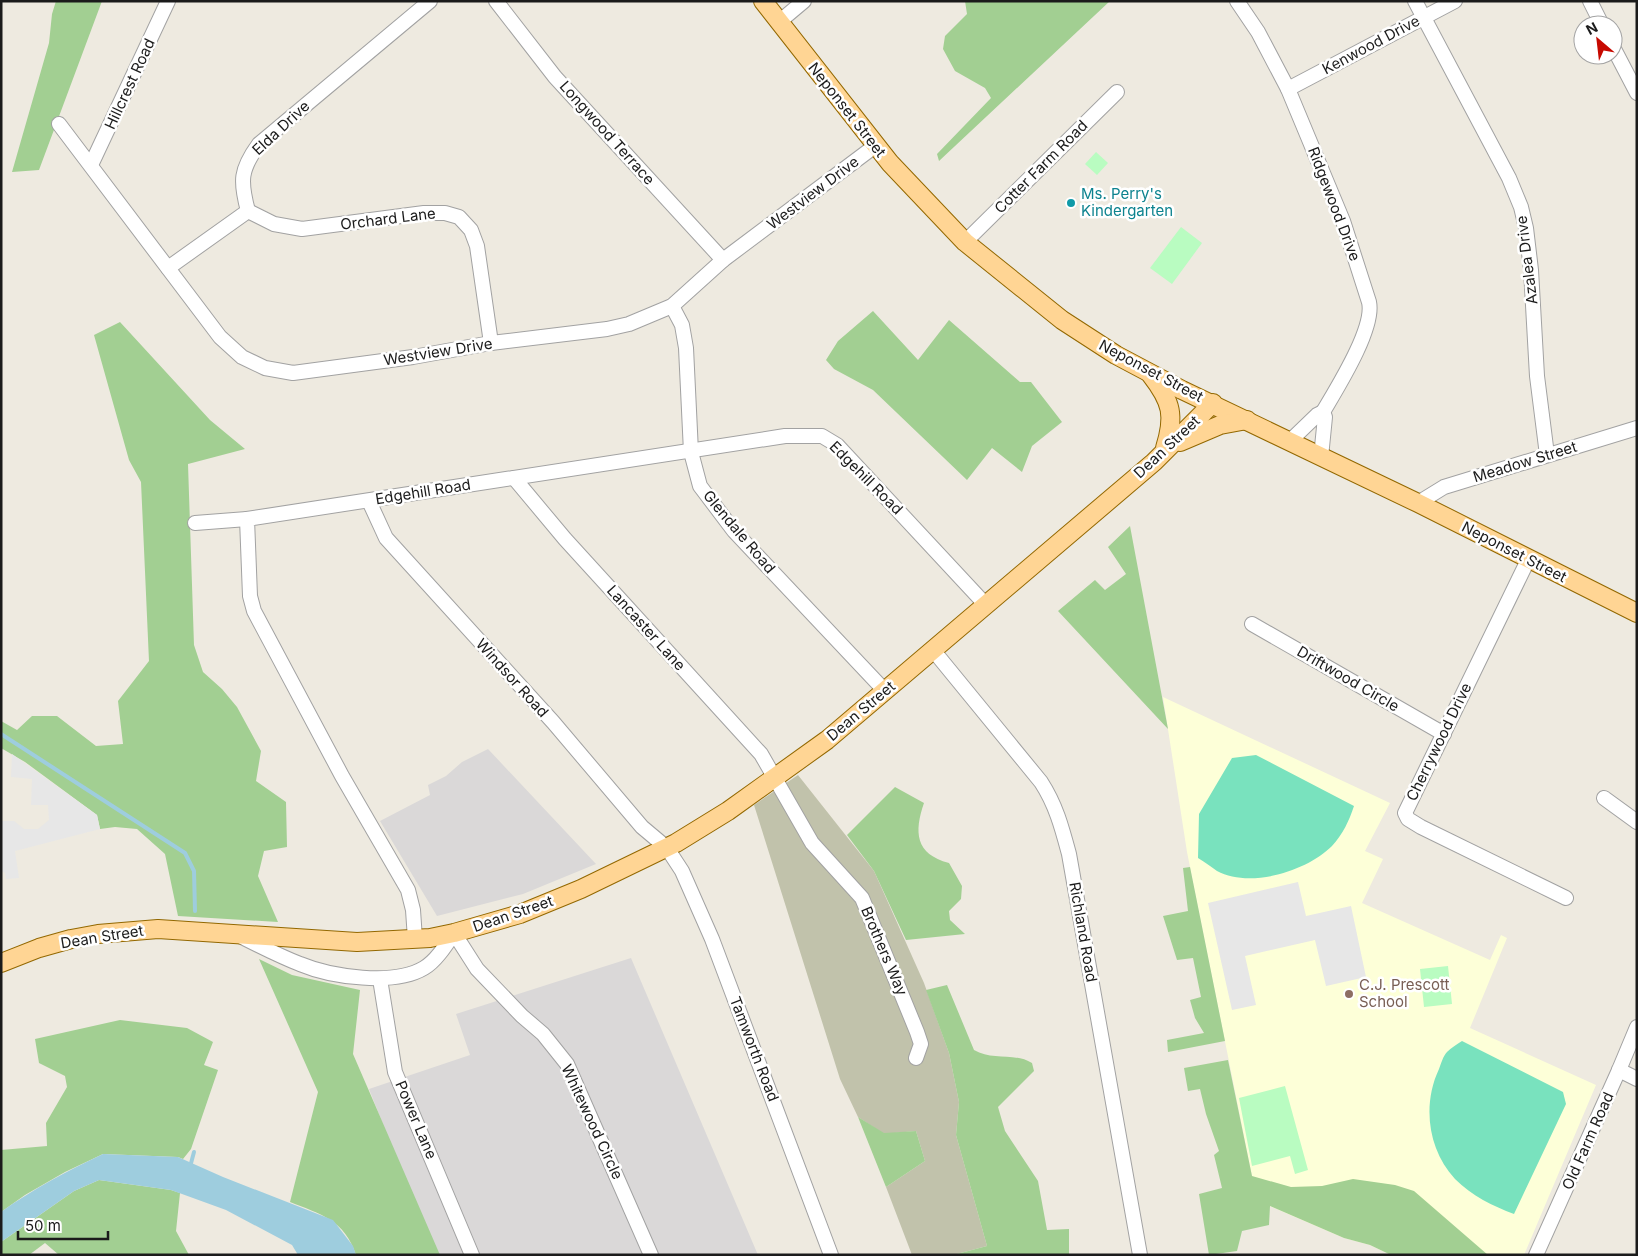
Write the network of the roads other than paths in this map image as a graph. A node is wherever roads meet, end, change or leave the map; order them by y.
1 (168, 1) edge
2 (430, 1) edge
3 (496, 1) edge
4 (763, 1) edge
5 (804, 1) edge
6 (1237, 1) edge
7 (1415, 1) edge
8 (1455, 1) edge
9 (1590, 1) edge
10 (1597, 15) edge
11 (1424, 17) junction
12 (779, 22) junction
13 (1622, 65) edge
14 (1288, 89) junction
15 (1117, 92) dead end
16 (1637, 93) edge
17 (59, 124) dead end
18 (875, 146) junction
19 (91, 165) junction
20 (248, 211) junction
21 (965, 242) junction
22 (723, 260) junction
23 (168, 268) junction
24 (672, 306) junction
25 (491, 343) junction
26 (1148, 372) junction
27 (1212, 403) junction
28 (1323, 412) junction
29 (1247, 420) junction
30 (1637, 428) edge
31 (1290, 441) junction
32 (1165, 451) junction
33 (690, 452) junction
34 (1547, 455) junction
35 (1321, 457) junction
36 (514, 478) junction
37 (369, 500) junction
38 (1418, 503) junction
39 (247, 519) junction
40 (195, 523) dead end
41 (1528, 560) junction
42 (985, 604) junction
43 (1637, 612) edge
44 (1252, 624) dead end
45 (933, 650) junction
46 (885, 691) junction
47 (1444, 734) junction
48 (775, 778) junction
49 (1604, 798) dead end
50 (1637, 822) edge
51 (667, 848) junction
52 (1566, 898) dead end
53 (236, 934) junction
54 (454, 934) junction
55 (415, 938) junction
56 (1, 963) edge
57 (380, 979) junction
58 (1637, 1027) edge
59 (916, 1058) dead end
60 (1619, 1070) junction
61 (1637, 1079) edge
62 (472, 1255) edge
63 (651, 1255) edge
64 (831, 1255) edge
65 (1140, 1255) edge
66 (1536, 1255) edge

1 - 19 street, Hillcrest Road
2 - 20 street, Elda Drive
3 - 22 street, Longwood Terrace
4 - 12 main road, Neponset Street
5 - 12 street
6 - 14 street, Ridgewood Drive
7 - 11 street, Azalea Drive
8 - 11 street, Kenwood Drive
9 - 10 street
11 - 14 street, Kenwood Drive
11 - 34 street, Azalea Drive
12 - 18 main road, Neponset Street
13 - 16 street
14 - 28 street, Ridgewood Drive
15 - 21 street, Cotter Farm Road
17 - 19 street, Westview Drive
18 - 21 main road, Neponset Street
18 - 22 street, Westview Drive
19 - 23 street, Westview Drive
20 - 23 street
20 - 25 street, Orchard Lane
21 - 26 main road, Neponset Street
22 - 24 street, Westview Drive
23 - 25 street, Westview Drive
24 - 25 street, Westview Drive
24 - 33 street, Glendale Road
26 - 27 main road, Neponset Street
26 - 32 main road
27 - 29 main road, Neponset Street
27 - 32 main road, Dean Street
28 - 31 street, Ridgewood Drive
28 - 35 street, Ridgewood Drive
29 - 31 main road, Neponset Street
29 - 32 main road
30 - 34 street, Meadow Street
31 - 35 main road, Neponset Street
32 - 42 main road, Dean Street
33 - 36 street, Edgehill Road
33 - 42 street, Edgehill Road
33 - 46 street, Glendale Road
34 - 38 street, Meadow Street
35 - 38 main road, Neponset Street
36 - 37 street, Edgehill Road
36 - 48 street, Lancaster Lane
37 - 39 street, Edgehill Road
37 - 51 street, Windsor Road
38 - 41 main road, Neponset Street
39 - 40 street, Edgehill Road
39 - 55 street
41 - 43 main road, Neponset Street
41 - 47 street, Cherrywood Drive
42 - 45 main road, Dean Street
44 - 47 street, Driftwood Circle
45 - 46 main road, Dean Street
45 - 65 street, Richland Road
46 - 48 main road, Dean Street
47 - 52 street, Cherrywood Drive
48 - 51 main road, Dean Street
48 - 59 street, Brothers Way
49 - 50 street
51 - 54 main road, Dean Street
51 - 64 street, Tamworth Road
53 - 55 main road, Dean Street
53 - 56 main road, Dean Street
53 - 57 street, Dean Street
54 - 55 main road, Dean Street
54 - 57 street, Dean Street
54 - 63 street, Whitewood Circle
57 - 62 street, Power Lane
58 - 60 street, Old Farm Road
60 - 61 street
60 - 66 street, Old Farm Road

